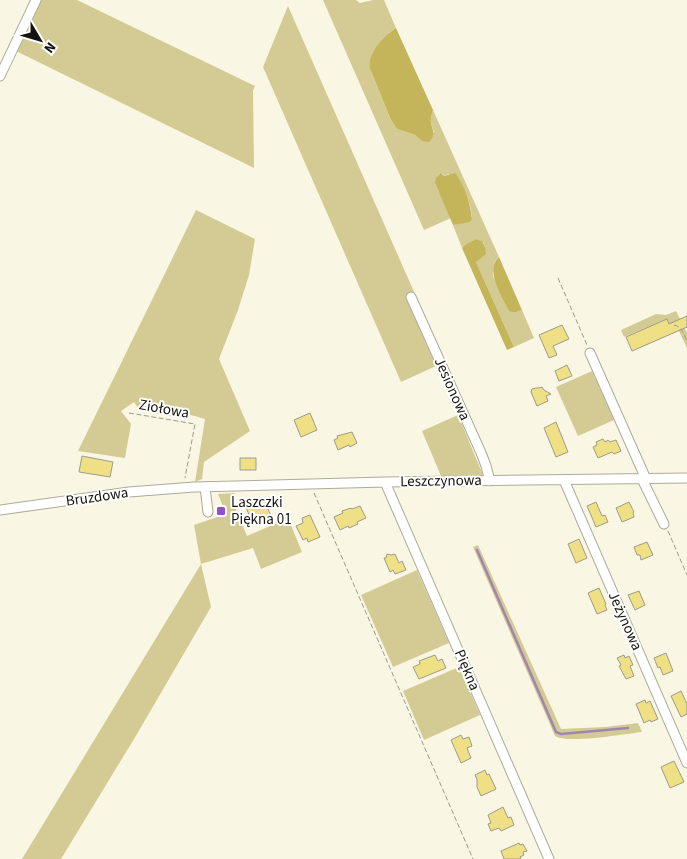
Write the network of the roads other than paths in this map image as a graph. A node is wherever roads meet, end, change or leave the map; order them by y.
1 (36, 0) edge
2 (0, 76) edge
3 (411, 297) dead end
4 (590, 353) road end
5 (687, 478) edge
6 (644, 479) junction
7 (564, 480) junction
8 (490, 481) junction
9 (385, 482) junction
10 (205, 486) junction
11 (194, 487) joint
12 (0, 510) edge
13 (208, 512) dead end
14 (664, 524) road end
15 (687, 763) edge
16 (549, 859) edge

1 - 2 street
3 - 8 street, Jesionowa
4 - 6 street
5 - 6 street, Leszczynowa
6 - 7 street, Leszczynowa
6 - 14 street
7 - 8 street, Leszczynowa
7 - 15 street, Jeżynowa
8 - 9 street, Leszczynowa
9 - 10 street, Leszczynowa
9 - 16 street, Piękna
10 - 11 street, Leszczynowa
10 - 13 street
11 - 12 street, Bruzdowa

